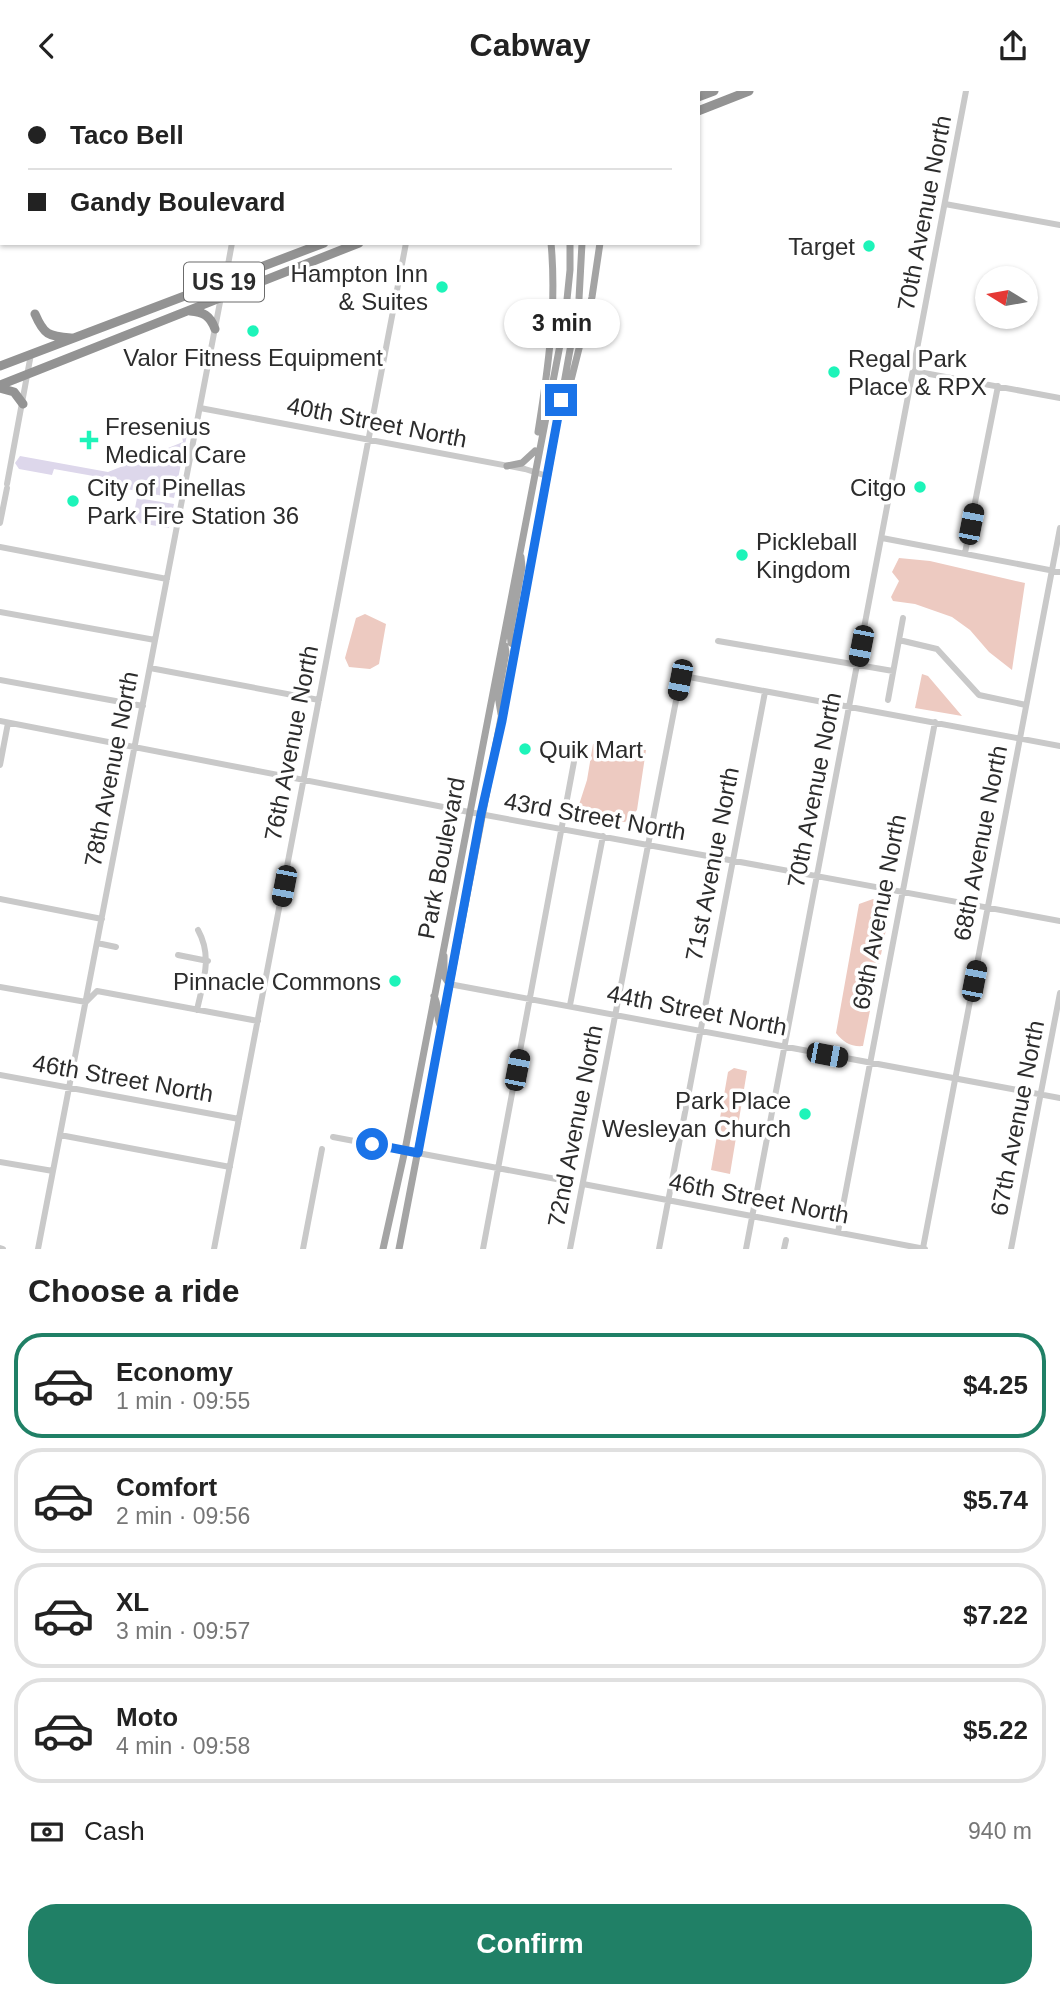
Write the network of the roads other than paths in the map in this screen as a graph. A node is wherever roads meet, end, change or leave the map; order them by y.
1 (749, 91) edge
2 (966, 91) edge
3 (700, 110) edge
4 (945, 204) junction
5 (1060, 225) edge
6 (232, 245) edge
7 (319, 245) edge
8 (354, 245) edge
9 (406, 245) edge
10 (551, 245) edge
11 (570, 245) edge
12 (582, 245) edge
13 (600, 245) edge
14 (294, 256) junction
15 (225, 281) junction
16 (221, 297) junction
17 (198, 306) junction
18 (188, 310) junction
19 (35, 314) dead end
20 (215, 329) junction
21 (73, 338) junction
22 (31, 354) junction
23 (0, 366) edge
24 (914, 371) junction
25 (29, 374) junction
26 (0, 386) edge
27 (998, 386) junction
28 (1060, 398) edge
29 (23, 404) junction
30 (200, 408) junction
31 (368, 441) junction
32 (535, 450) junction
33 (552, 450) junction
34 (507, 466) junction
35 (534, 474) junction
36 (547, 476) junction
37 (0, 523) edge
38 (1060, 528) edge
39 (882, 538) junction
40 (0, 547) edge
41 (520, 549) junction
42 (965, 553) junction
43 (1056, 571) edge
44 (167, 579) junction
45 (0, 612) edge
46 (903, 618) dead end
47 (155, 640) junction
48 (900, 640) junction
49 (718, 641) dead end
50 (502, 646) junction
51 (516, 646) junction
52 (857, 666) junction
53 (150, 668) junction
54 (893, 671) junction
55 (0, 680) edge
56 (765, 692) junction
57 (319, 700) junction
58 (888, 700) dead end
59 (850, 705) junction
60 (1026, 705) junction
61 (143, 706) junction
62 (502, 721) junction
63 (0, 722) edge
64 (935, 722) junction
65 (8, 723) junction
66 (1020, 739) junction
67 (1060, 746) edge
68 (135, 747) junction
69 (576, 751) dead end
70 (0, 765) edge
71 (304, 779) junction
72 (469, 812) junction
73 (481, 814) junction
74 (562, 828) junction
75 (603, 836) junction
76 (649, 845) junction
77 (732, 861) junction
78 (817, 877) junction
79 (902, 893) junction
80 (0, 899) edge
81 (988, 908) junction
82 (102, 919) junction
83 (1060, 921) edge
84 (198, 930) dead end
85 (97, 943) junction
86 (116, 947) dead end
87 (443, 953) junction
88 (178, 955) dead end
89 (208, 961) junction
90 (449, 984) junction
91 (0, 987) edge
92 (1060, 993) edge
93 (434, 996) junction
94 (530, 998) junction
95 (86, 1003) junction
96 (570, 1005) junction
97 (197, 1010) junction
98 (616, 1015) junction
99 (258, 1021) junction
100 (441, 1028) junction
101 (701, 1031) junction
102 (785, 1047) junction
103 (870, 1063) junction
104 (0, 1075) edge
105 (955, 1079) junction
106 (69, 1088) junction
107 (1041, 1094) junction
108 (1060, 1098) edge
109 (239, 1119) junction
110 (60, 1135) junction
111 (333, 1137) dead end
112 (322, 1149) dead end
113 (405, 1150) junction
114 (418, 1153) junction
115 (0, 1161) edge
116 (230, 1167) junction
117 (498, 1168) junction
118 (53, 1171) junction
119 (572, 1182) dead end
120 (583, 1185) junction
121 (668, 1201) junction
122 (752, 1216) junction
123 (838, 1232) junction
124 (786, 1240) dead end
125 (38, 1249) edge
126 (215, 1249) edge
127 (303, 1249) edge
128 (383, 1249) edge
129 (399, 1249) edge
130 (483, 1249) edge
131 (570, 1249) edge
132 (659, 1249) edge
133 (746, 1249) edge
134 (785, 1249) edge
135 (925, 1249) edge
136 (1011, 1249) edge

1 - 3 highway
2 - 4 street, 70th Avenue North
4 - 5 street
4 - 24 street, 70th Avenue North
6 - 15 street
7 - 14 highway, US 19
8 - 16 highway, US 19
9 - 31 street, 76th Avenue North
10 - 32 main road
11 - 35 main road
12 - 33 main road
13 - 33 main road
14 - 15 highway, US 19
14 - 16 highway
15 - 17 highway
15 - 21 highway, US 19
16 - 17 highway, US 19
16 - 20 street, 78th Avenue North
17 - 18 highway, US 19
18 - 20 highway
18 - 25 highway, US 19
19 - 21 highway
20 - 30 street, 78th Avenue North
21 - 22 highway, US 19
22 - 23 highway, US 19
22 - 25 street
24 - 27 street
24 - 39 street, 70th Avenue North
25 - 26 highway, US 19
25 - 29 street
26 - 29 highway
27 - 28 street
27 - 42 street
29 - 37 street
30 - 31 street, 40th Street North
30 - 44 street, 78th Avenue North
31 - 34 street, 40th Street North
31 - 57 street, 76th Avenue North
32 - 34 main road
32 - 35 main road
33 - 36 main road, Park Boulevard
34 - 35 street, 40th Street North
35 - 36 street, 40th Street North
35 - 41 main road, Park Boulevard
36 - 51 main road, Park Boulevard
38 - 43 street, 68th Avenue North
39 - 42 street
39 - 52 street, 70th Avenue North
40 - 44 street
41 - 50 main road, Park Boulevard
41 - 51 main road
42 - 43 street
43 - 60 street, 68th Avenue North
44 - 47 street, 78th Avenue North
45 - 47 street
46 - 48 street
47 - 53 street, 78th Avenue North
48 - 54 street
48 - 60 street
49 - 52 street
50 - 62 main road
50 - 72 main road, Park Boulevard
51 - 62 main road, Park Boulevard
52 - 54 street
52 - 59 street, 70th Avenue North
53 - 57 street
53 - 61 street, 78th Avenue North
54 - 58 street
55 - 61 street
56 - 59 street
56 - 76 street, 72nd Avenue North
56 - 77 street, 71st Avenue North
57 - 71 street, 76th Avenue North
59 - 64 street
59 - 78 street, 70th Avenue North
60 - 66 street, 68th Avenue North
61 - 68 street, 78th Avenue North
62 - 73 main road, Park Boulevard
63 - 65 street, 43rd Street North
64 - 66 street
64 - 79 street, 69th Avenue North
65 - 68 street, 43rd Street North
65 - 70 street
66 - 67 street
66 - 81 street, 68th Avenue North
68 - 71 street, 43rd Street North
68 - 82 street, 78th Avenue North
69 - 74 street
71 - 72 street, 43rd Street North
71 - 99 street, 76th Avenue North
72 - 73 street, 43rd Street North
72 - 87 main road, Park Boulevard
73 - 74 street, 43rd Street North
73 - 90 main road, Park Boulevard
74 - 75 street, 43rd Street North
74 - 94 street
75 - 76 street, 43rd Street North
75 - 96 street
76 - 77 street, 43rd Street North
76 - 98 street, 72nd Avenue North
77 - 78 street, 43rd Street North
77 - 101 street, 71st Avenue North
78 - 79 street, 43rd Street North
78 - 102 street, 70th Avenue North
79 - 81 street, 43rd Street North
79 - 103 street, 69th Avenue North
80 - 82 street
81 - 83 street, 43rd Street North
81 - 105 street, 68th Avenue North
82 - 85 street, 78th Avenue North
84 - 89 street
85 - 86 street
85 - 95 street, 78th Avenue North
87 - 90 main road
87 - 93 main road, Park Boulevard
88 - 89 street
89 - 97 street
90 - 94 street, 44th Street North
90 - 100 main road, Park Boulevard
91 - 95 street
92 - 107 street, 67th Avenue North
93 - 100 main road
93 - 113 main road, Park Boulevard
94 - 96 street, 44th Street North
94 - 117 street
95 - 97 street
95 - 106 street, 78th Avenue North
96 - 98 street, 44th Street North
97 - 99 street
98 - 101 street, 44th Street North
98 - 120 street, 72nd Avenue North
99 - 109 street, 76th Avenue North
100 - 114 main road, Park Boulevard
101 - 102 street, 44th Street North
101 - 121 street, 71st Avenue North
102 - 103 street, 44th Street North
102 - 122 street, 70th Avenue North
103 - 105 street, 44th Street North
103 - 123 street, 69th Avenue North
104 - 106 street, 46th Street North
105 - 107 street, 44th Street North
105 - 135 street, 68th Avenue North
106 - 109 street, 46th Street North
106 - 110 street, 78th Avenue North
107 - 108 street, 44th Street North
107 - 136 street, 67th Avenue North
109 - 116 street, 76th Avenue North
110 - 116 street
110 - 118 street, 78th Avenue North
111 - 113 street
112 - 127 street
113 - 114 street
113 - 128 main road, Park Boulevard
114 - 117 street
114 - 129 main road, Park Boulevard
115 - 118 street
116 - 126 street, 76th Avenue North
117 - 119 street
117 - 130 street
118 - 125 street, 78th Avenue North
120 - 121 street, 46th Street North
120 - 131 street, 72nd Avenue North
121 - 122 street, 46th Street North
121 - 132 street, 71st Avenue North
122 - 123 street, 46th Street North
122 - 133 street, 70th Avenue North
123 - 135 street, 46th Street North
124 - 134 street

